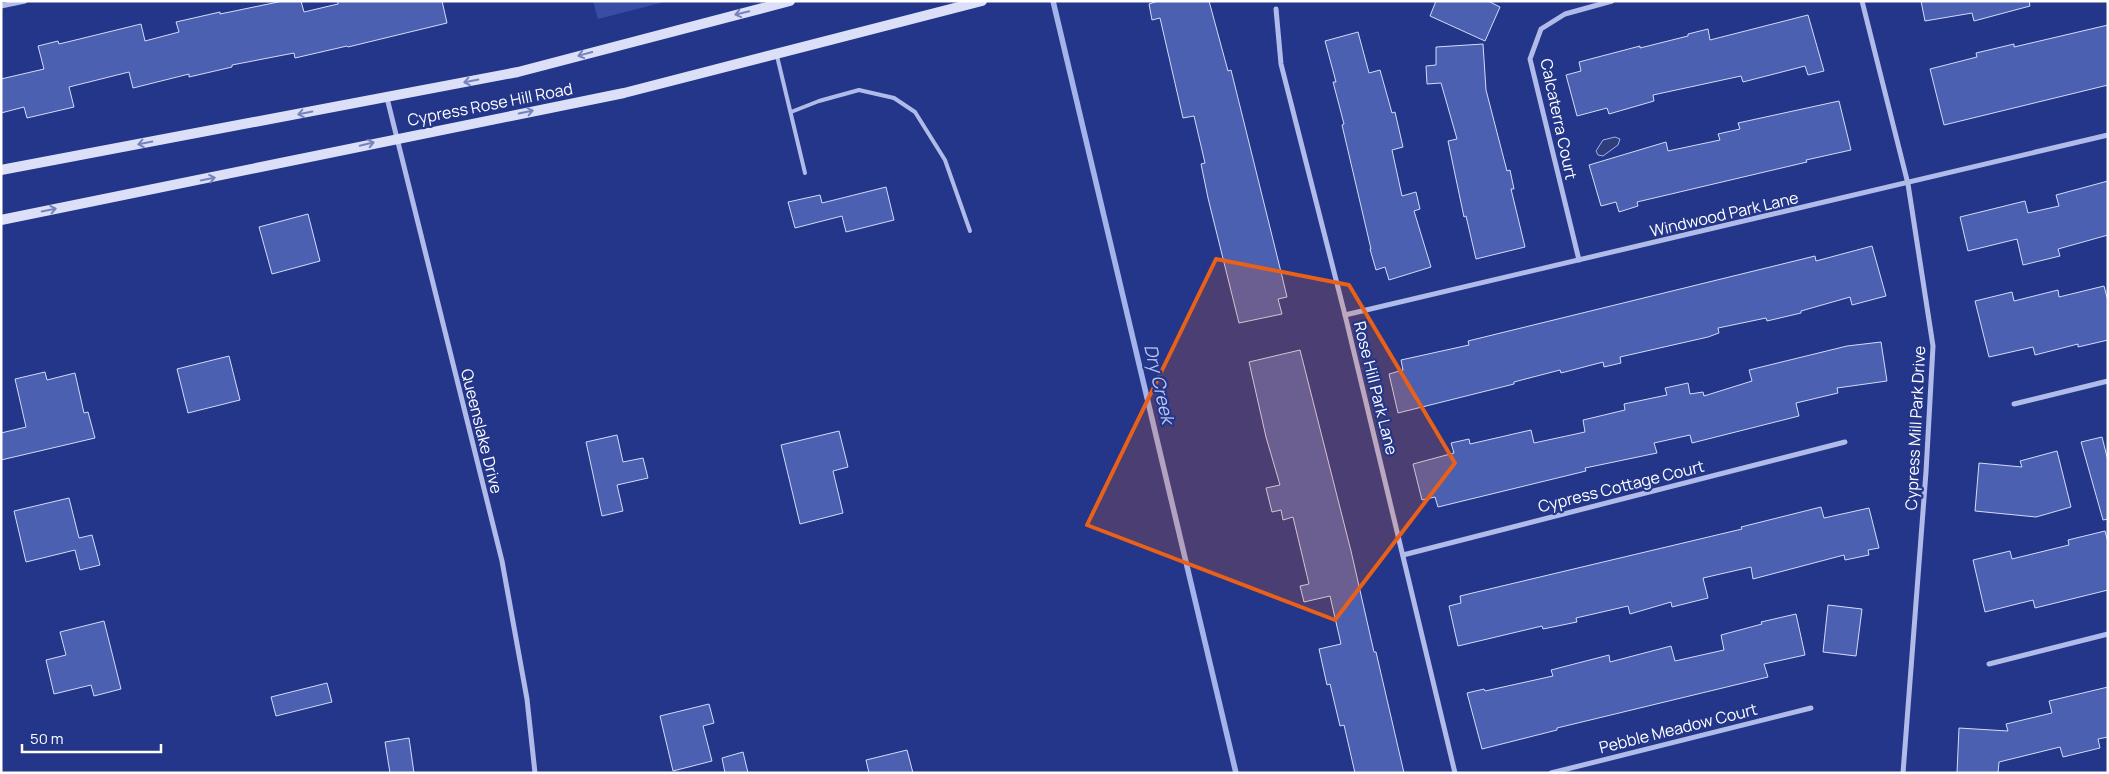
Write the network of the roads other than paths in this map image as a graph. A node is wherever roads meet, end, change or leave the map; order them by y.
1 (25, 1) edge
2 (790, 1) edge
3 (982, 1) edge
4 (1612, 1) edge
5 (1862, 1) edge
6 (1, 6) edge
7 (1276, 9) dead end
8 (777, 54) junction
9 (388, 98) junction
10 (791, 112) junction
11 (2108, 135) edge
12 (397, 138) junction
13 (1, 170) edge
14 (805, 173) dead end
15 (1908, 184) junction
16 (1, 220) edge
17 (970, 231) dead end
18 (1579, 260) junction
19 (1345, 315) junction
20 (2108, 381) edge
21 (2014, 404) dead end
22 (1845, 442) dead end
23 (1403, 555) junction
24 (2108, 634) edge
25 (1988, 664) dead end
26 (1811, 708) dead end
27 (535, 773) edge
28 (1455, 773) edge
29 (1551, 773) edge
30 (1904, 773) edge

1 - 6 street
2 -> 9 main road, Cypress Rose Hill Road
3 - 8 main road, Cypress Rose Hill Road
4 - 18 street, Calcaterra Court
5 - 15 street, Cypress Mill Park Drive
7 - 19 street, Rose Hill Park Lane
8 - 10 lane
12 -> 8 main road, Cypress Rose Hill Road
9 - 12 street, Queenslake Drive
9 -> 13 main road, Cypress Rose Hill Road
10 - 14 lane
10 - 17 lane
11 - 15 street, Windwood Park Lane
16 -> 12 main road, Cypress Rose Hill Road
12 - 27 street, Queenslake Drive
15 - 18 street, Windwood Park Lane
15 - 30 street, Cypress Mill Park Drive
18 - 19 street, Windwood Park Lane
19 - 23 street, Rose Hill Park Lane
20 - 21 street
22 - 23 street, Cypress Cottage Court
23 - 28 street, Rose Hill Park Lane
24 - 25 street
26 - 29 street, Pebble Meadow Court

